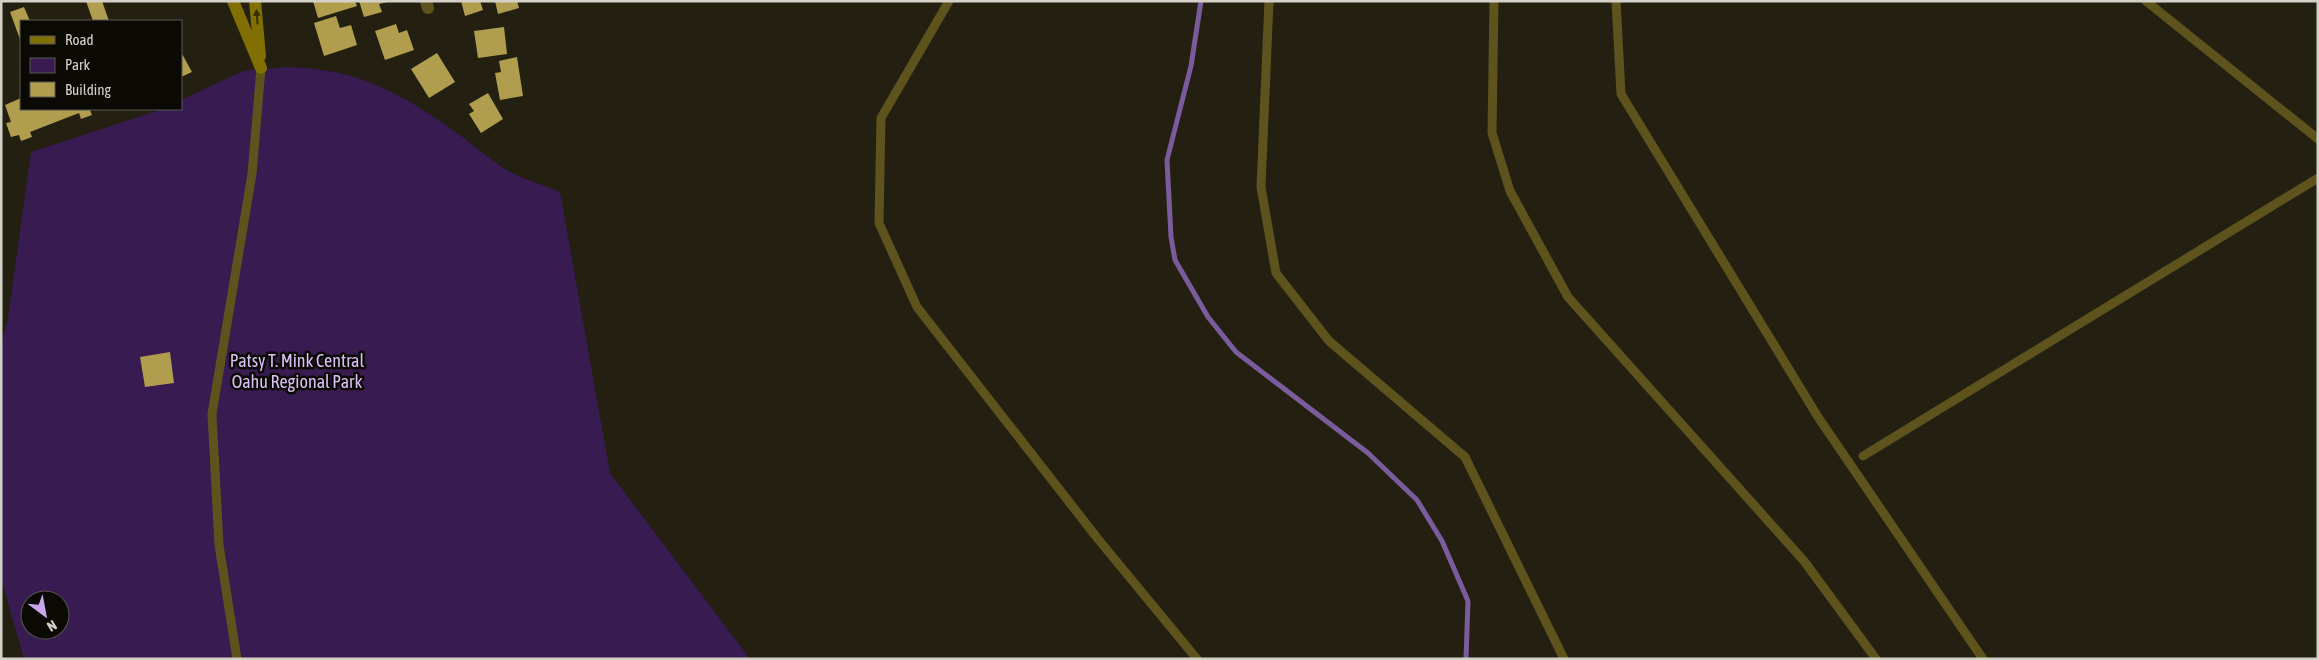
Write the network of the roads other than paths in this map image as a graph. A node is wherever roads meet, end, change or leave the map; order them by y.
1 (233, 1) edge
2 (255, 1) edge
3 (948, 1) edge
4 (1269, 1) edge
5 (1494, 1) edge
6 (1616, 1) edge
7 (2146, 1) edge
8 (261, 68) junction
9 (2318, 139) edge
10 (2318, 178) edge
11 (1863, 456) dead end
12 (237, 659) edge
13 (1197, 659) edge
14 (1564, 659) edge
15 (1876, 659) edge
16 (1983, 659) edge

1 - 8 street
8 -> 2 street
3 - 13 lane
4 - 14 lane
5 - 15 lane
6 - 16 lane
7 - 9 lane
8 - 12 lane
10 - 11 lane

